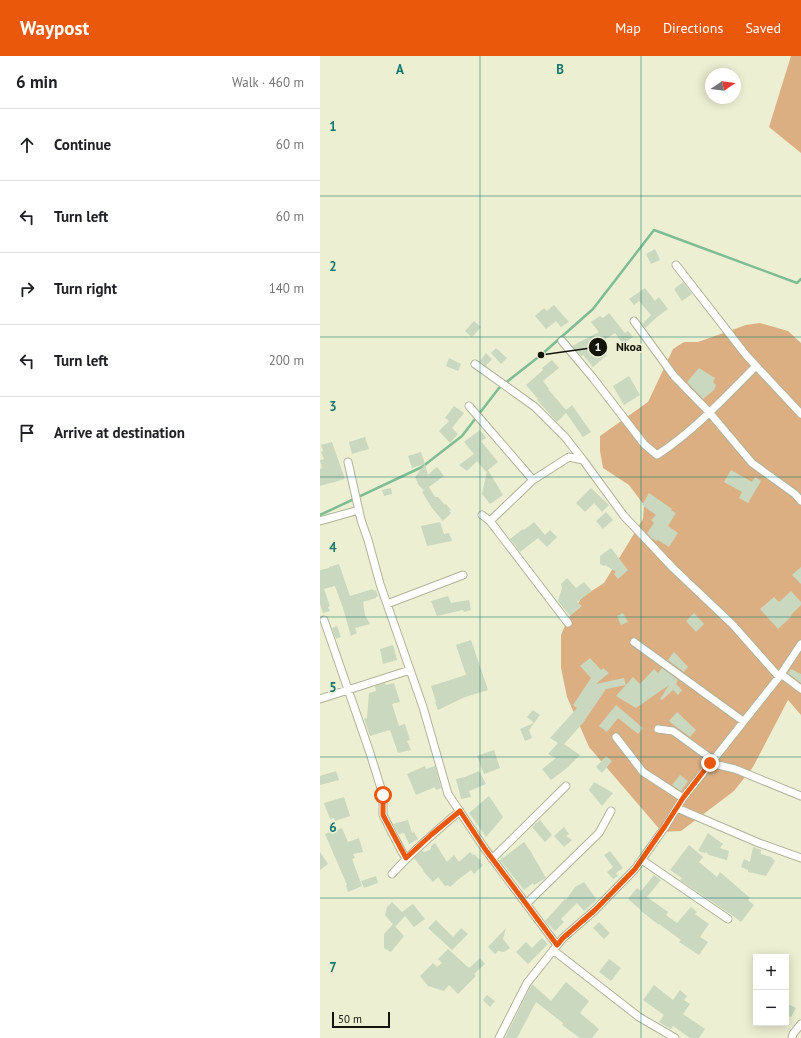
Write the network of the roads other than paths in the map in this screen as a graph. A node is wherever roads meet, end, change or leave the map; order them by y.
1 (676, 265) dead end
2 (634, 321) dead end
3 (562, 341) dead end
4 (475, 364) dead end
5 (756, 366) junction
6 (469, 406) dead end
7 (709, 412) junction
8 (801, 414) edge
9 (583, 460) junction
10 (348, 462) dead end
11 (533, 480) junction
12 (801, 501) edge
13 (359, 510) junction
14 (482, 515) dead end
15 (320, 521) edge
16 (490, 521) junction
17 (463, 575) dead end
18 (387, 604) junction
19 (324, 620) dead end
20 (568, 623) dead end
21 (634, 642) dead end
22 (801, 644) edge
23 (410, 670) junction
24 (780, 675) junction
25 (801, 689) edge
26 (348, 690) junction
27 (320, 699) edge
28 (743, 721) junction
29 (658, 729) dead end
30 (616, 737) dead end
31 (712, 762) junction
32 (566, 786) dead end
33 (801, 796) edge
34 (683, 798) junction
35 (677, 808) junction
36 (460, 811) junction
37 (611, 811) dead end
38 (406, 858) junction
39 (801, 858) edge
40 (492, 859) junction
41 (642, 860) junction
42 (392, 874) dead end
43 (526, 904) junction
44 (728, 920) dead end
45 (555, 947) junction
46 (801, 1024) edge
47 (499, 1038) edge
48 (675, 1038) edge
49 (792, 1038) edge

1 - 5 street
2 - 7 street
3 - 7 street
4 - 9 street
5 - 7 street
5 - 8 street
6 - 11 street
7 - 12 street
9 - 11 street
9 - 24 street
10 - 13 street
11 - 16 street
13 - 15 street
13 - 18 street
14 - 16 street
16 - 20 street
17 - 18 street
18 - 23 street
19 - 26 street
21 - 28 street
22 - 24 street
23 - 26 street
23 - 36 street
24 - 25 street
24 - 28 street
26 - 27 street
26 - 38 street
28 - 31 street
29 - 31 street
30 - 34 street
31 - 33 street
31 - 34 street
32 - 40 street
34 - 35 street
35 - 39 street
35 - 41 street
36 - 38 street
36 - 40 street
37 - 43 street
38 - 42 street
40 - 43 street
41 - 44 street
41 - 45 street
43 - 45 street
45 - 47 street
45 - 48 street
46 - 49 street

